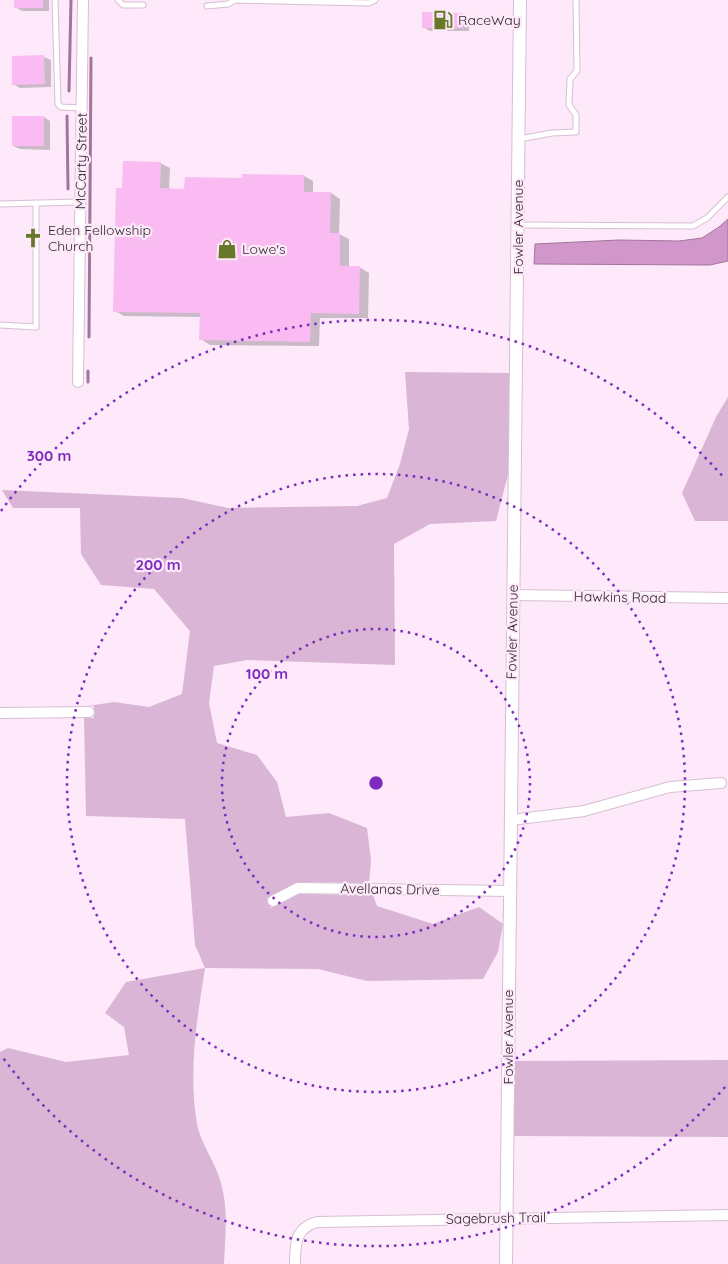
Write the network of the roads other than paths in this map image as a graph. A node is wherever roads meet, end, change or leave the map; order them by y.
1 (55, 0) edge
2 (82, 0) edge
3 (118, 0) edge
4 (235, 0) edge
5 (374, 0) edge
6 (520, 0) edge
7 (576, 0) edge
8 (285, 1) edge
9 (131, 2) edge
10 (143, 5) dead end
11 (207, 6) dead end
12 (81, 108) junction
13 (518, 139) junction
14 (728, 197) edge
15 (80, 202) junction
16 (36, 203) junction
17 (0, 204) edge
18 (518, 224) junction
19 (0, 325) edge
20 (78, 382) dead end
21 (513, 595) junction
22 (728, 598) edge
23 (89, 712) dead end
24 (0, 713) edge
25 (721, 784) dead end
26 (511, 820) junction
27 (510, 891) junction
28 (273, 900) dead end
29 (728, 1215) edge
30 (506, 1218) junction
31 (294, 1264) edge
32 (506, 1264) edge

1 - 12 lane
2 - 12 street, McCarty Street
3 - 9 lane
4 - 8 lane
4 - 11 lane
5 - 8 lane
6 - 13 street, Fowler Avenue
7 - 13 lane
9 - 10 lane
12 - 15 street, McCarty Street
13 - 18 street, Fowler Avenue
14 - 18 lane
15 - 16 lane
15 - 20 street, McCarty Street
16 - 17 lane
16 - 19 lane
18 - 21 street, Fowler Avenue
21 - 22 street, Hawkins Road
21 - 26 street, Fowler Avenue
23 - 24 street
25 - 26 street
26 - 27 street, Fowler Avenue
27 - 28 street, Avellanas Drive
27 - 30 street, Fowler Avenue
29 - 30 street, Sagebrush Trail
30 - 31 street, Sagebrush Trail
30 - 32 street, Fowler Avenue

